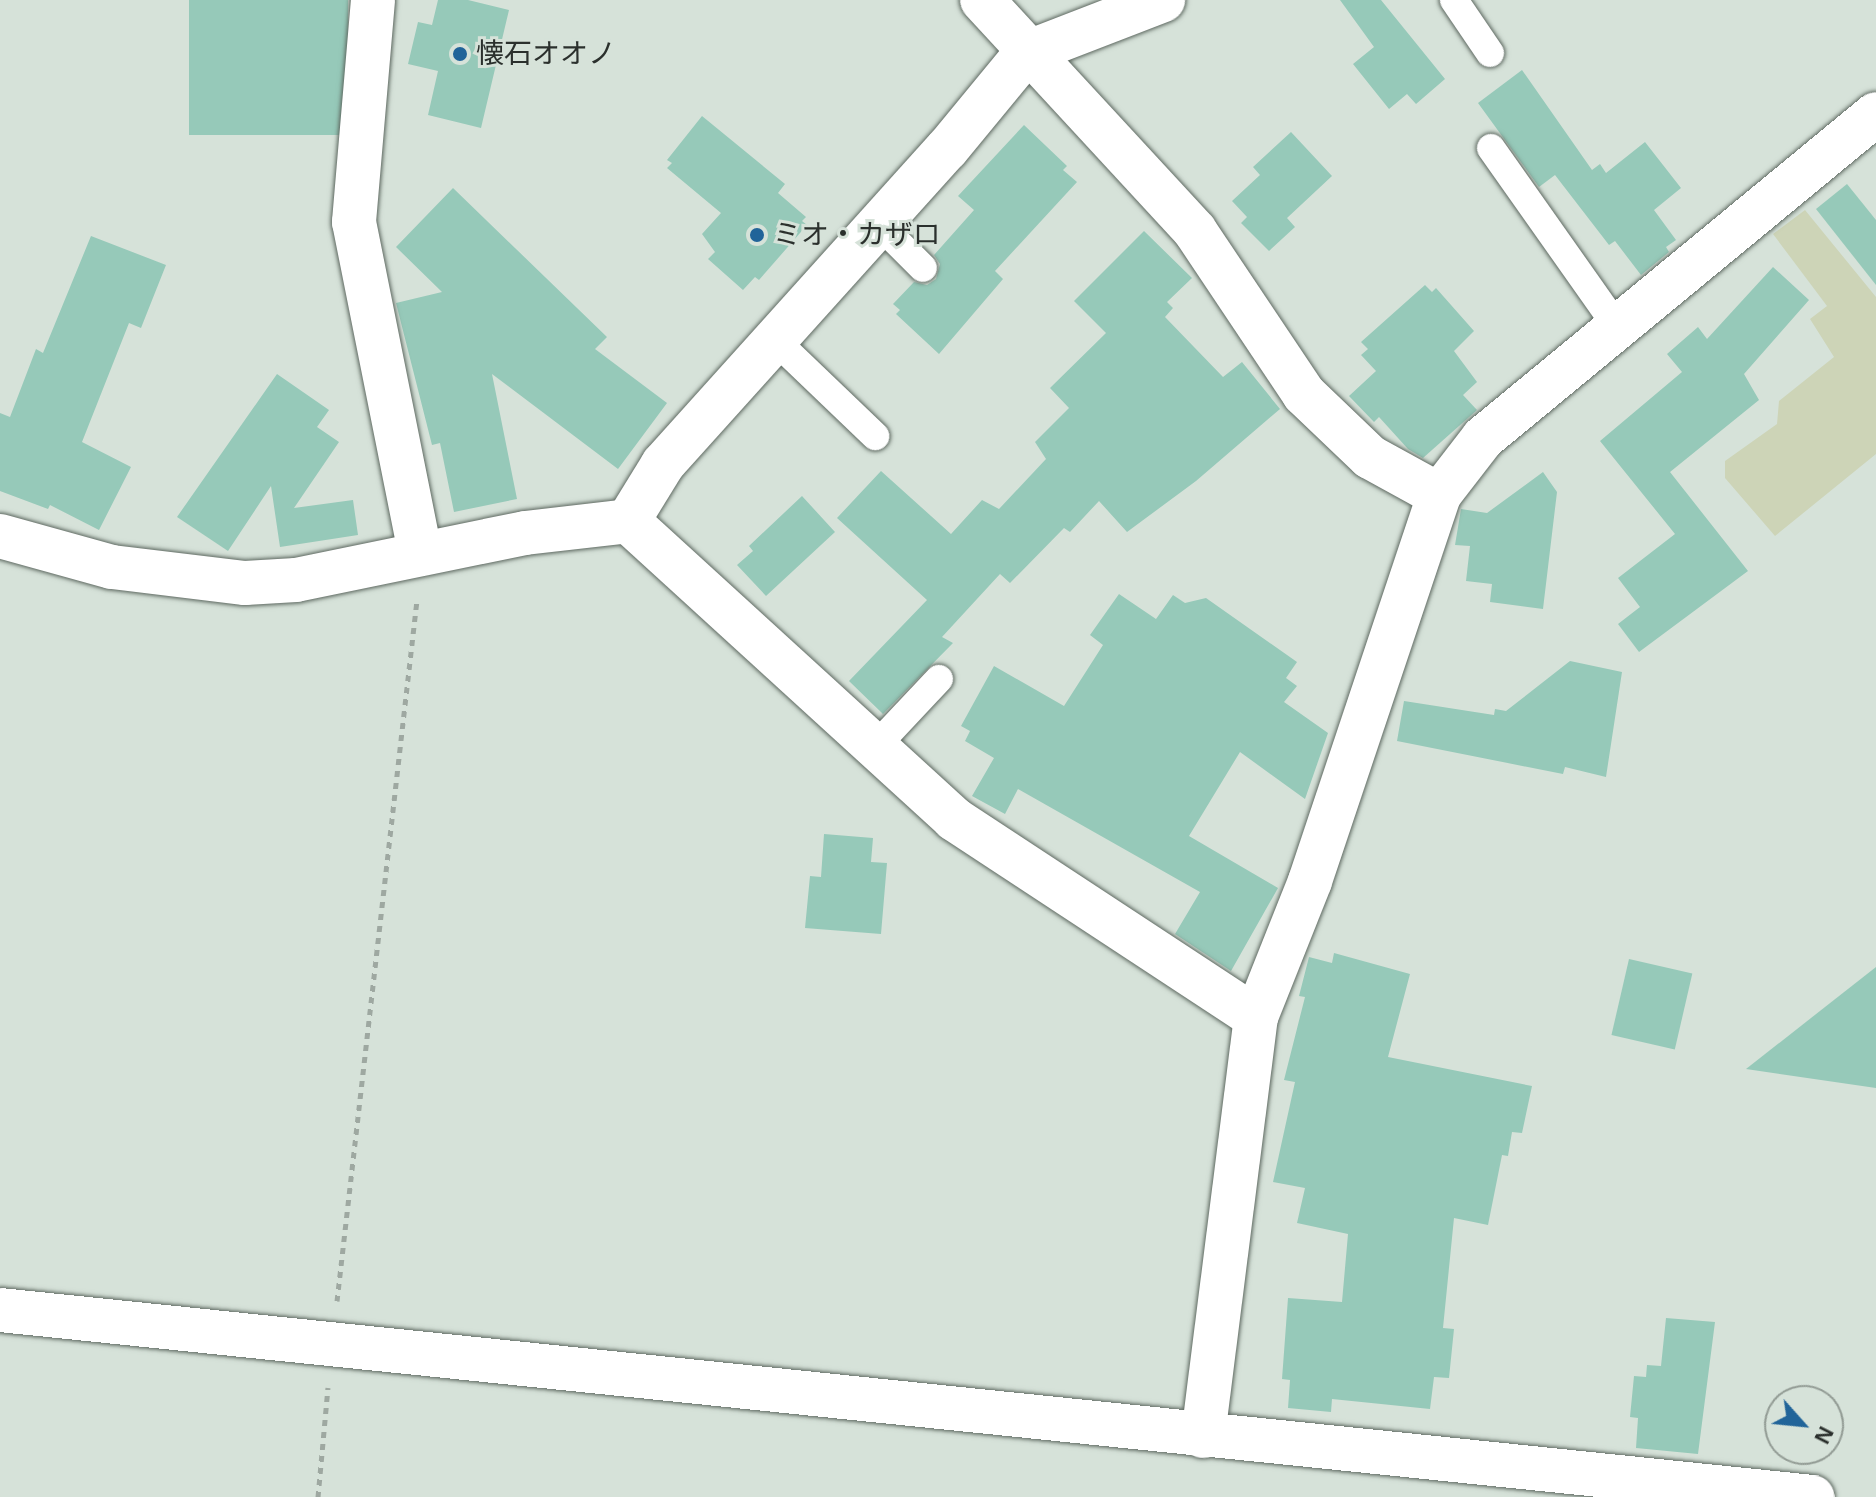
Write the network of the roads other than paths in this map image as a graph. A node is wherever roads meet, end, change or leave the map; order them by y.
1 (373, 0) edge
2 (982, 0) edge
3 (1163, 0) edge
4 (1454, 0) edge
5 (1026, 53) junction
6 (1490, 53) dead end
7 (1876, 114) edge
8 (1491, 148) dead end
9 (879, 224) junction
10 (923, 268) dead end
11 (1618, 328) junction
12 (775, 340) junction
13 (875, 436) dead end
14 (1439, 495) junction
15 (628, 521) junction
16 (0, 536) edge
17 (420, 553) junction
18 (939, 679) dead end
19 (876, 746) junction
20 (1256, 1017) junction
21 (0, 1310) edge
22 (1203, 1436) junction
23 (1812, 1497) edge

1 - 17 street
2 - 5 street
3 - 5 street
4 - 6 lane
5 - 9 street
5 - 14 street
7 - 11 street
8 - 11 lane
9 - 10 lane
9 - 12 street
11 - 14 street
12 - 13 lane
12 - 15 street
14 - 20 street
15 - 17 street
15 - 19 street
16 - 17 street
18 - 19 lane
19 - 20 street
20 - 22 street
21 - 22 street
22 - 23 street

